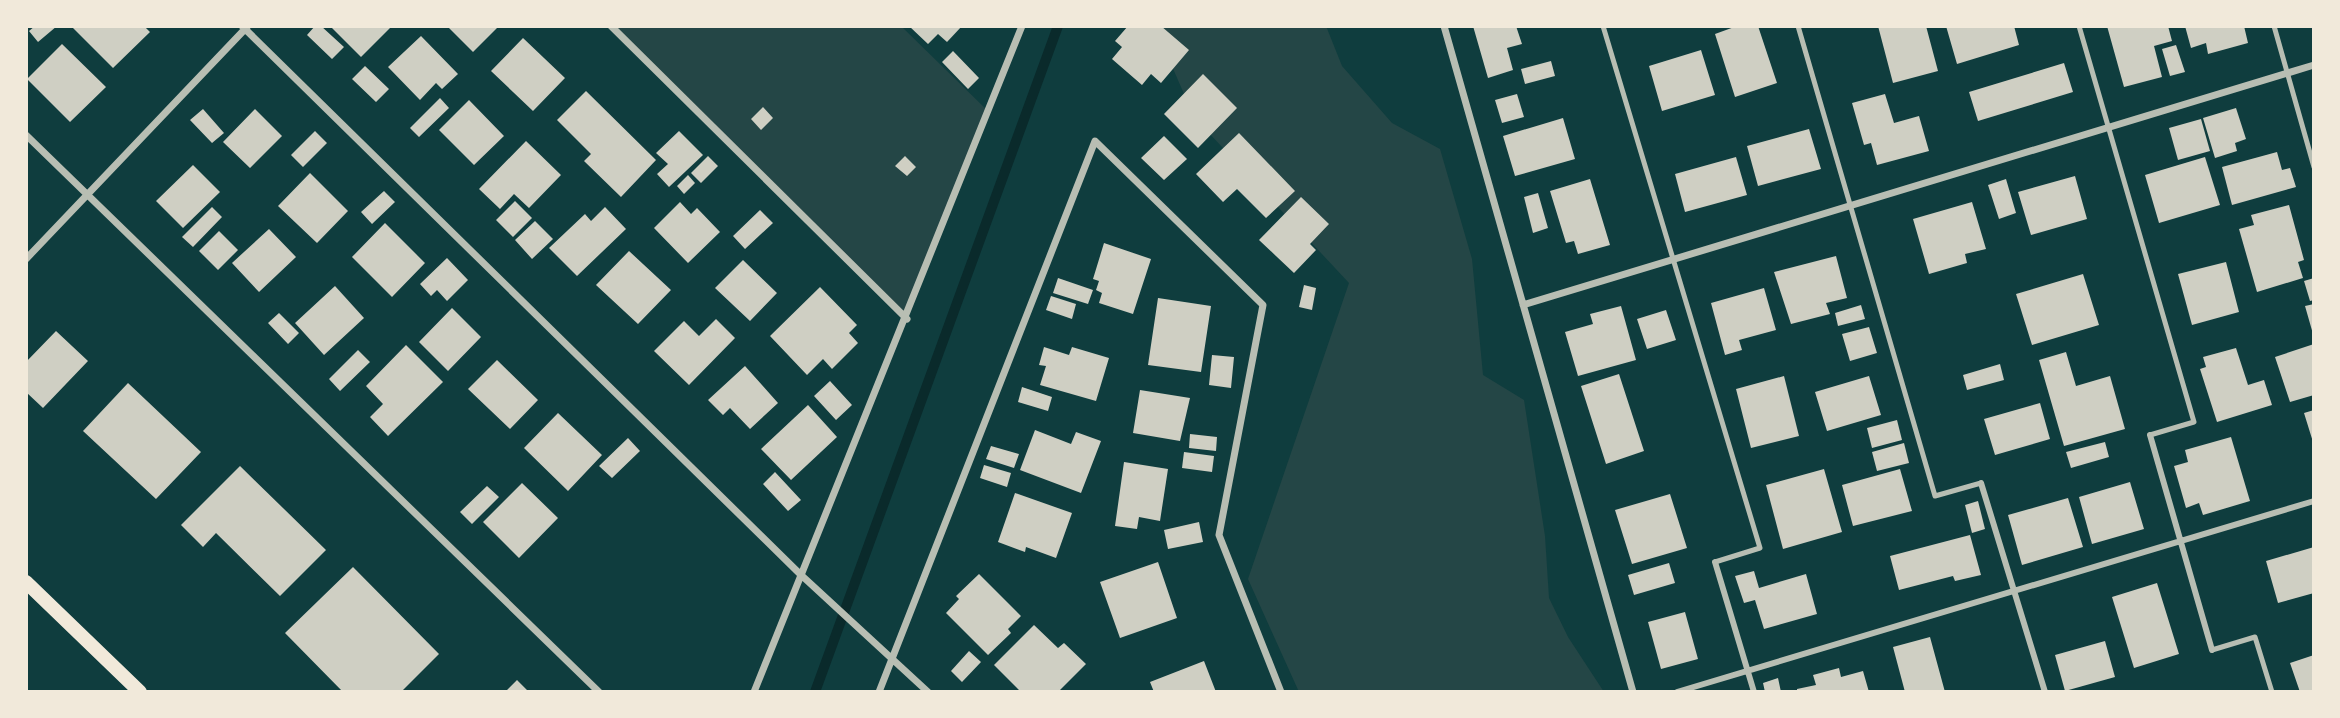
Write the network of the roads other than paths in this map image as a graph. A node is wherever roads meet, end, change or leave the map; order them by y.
1 (611, 26) edge
2 (1022, 26) edge
3 (1444, 26) edge
4 (1603, 26) edge
5 (1798, 26) edge
6 (2079, 26) edge
7 (2274, 26) edge
8 (245, 27) edge
9 (2314, 65) edge
10 (2287, 74) junction
11 (2108, 128) junction
12 (26, 135) edge
13 (2314, 167) edge
14 (89, 196) junction
15 (1851, 206) junction
16 (26, 259) edge
17 (1673, 260) junction
18 (1523, 305) junction
19 (907, 319) junction
20 (2150, 435) joint
21 (1981, 483) joint
22 (2314, 501) edge
23 (2180, 540) junction
24 (1715, 562) joint
25 (800, 574) junction
26 (26, 582) edge
27 (2013, 589) junction
28 (2212, 650) joint
29 (892, 657) junction
30 (1747, 670) junction
31 (140, 692) edge
32 (599, 692) edge
33 (754, 692) edge
34 (878, 692) edge
35 (928, 692) edge
36 (1280, 692) edge
37 (1633, 692) edge
38 (1678, 692) edge
39 (1754, 692) edge
40 (2045, 692) edge
41 (2272, 692) edge

1 - 19 street
2 - 19 street
3 - 18 street
4 - 17 lane
5 - 15 lane
6 - 11 lane
7 - 10 lane
8 - 14 street
8 - 25 street
9 - 10 street
10 - 11 street
10 - 13 lane
11 - 15 street
11 - 20 lane
12 - 14 street
14 - 16 street
14 - 32 street
15 - 17 street
15 - 21 lane
17 - 18 street
17 - 24 lane
18 - 37 street
19 - 25 street
20 - 23 street
21 - 27 street
22 - 23 street
23 - 27 street
23 - 28 street
24 - 30 street
25 - 29 street
25 - 33 street
26 - 31 main road
27 - 30 street
27 - 40 street
28 - 41 lane
29 - 34 street
29 - 35 street
29 - 36 street
30 - 38 street
30 - 39 street

